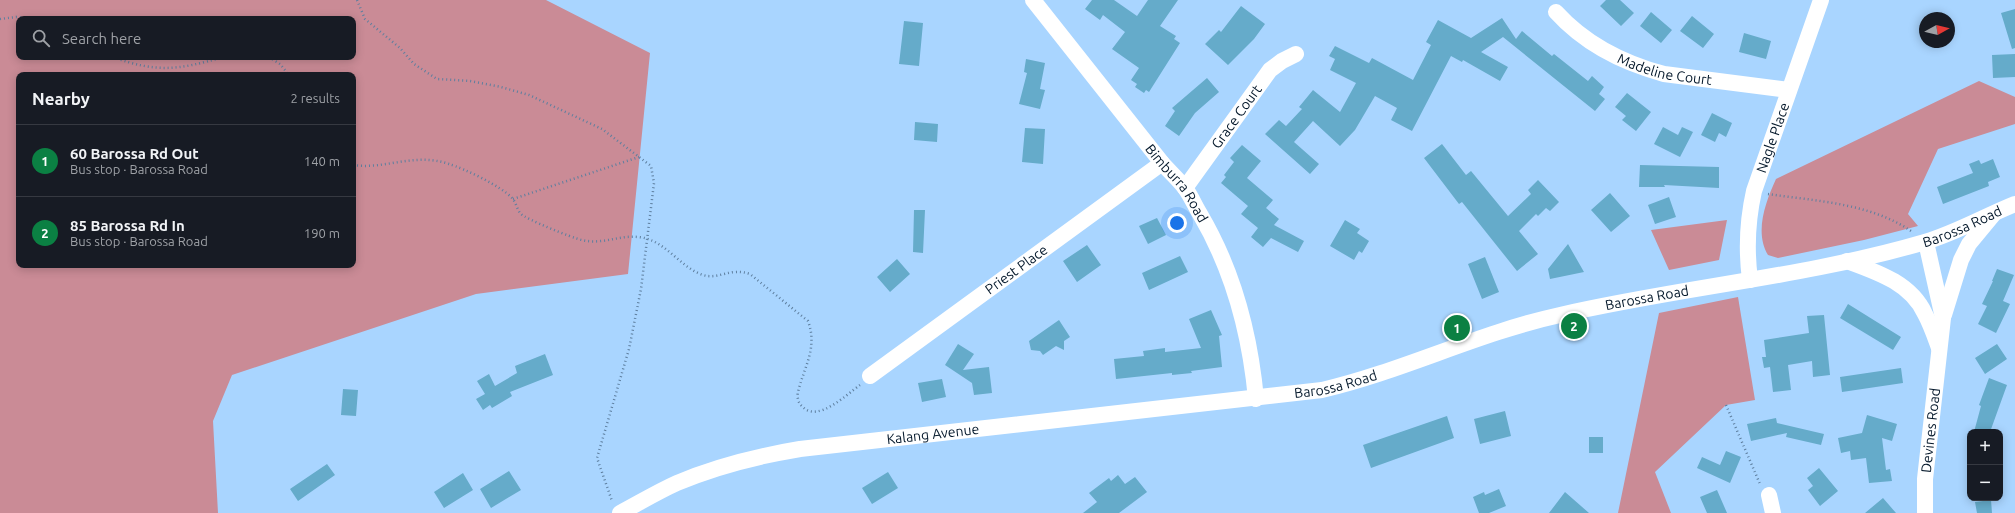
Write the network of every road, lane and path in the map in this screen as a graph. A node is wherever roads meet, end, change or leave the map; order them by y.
1 (357, 0) edge
2 (1033, 0) edge
3 (1821, 0) edge
4 (1556, 12) dead end
5 (16, 17) edge
6 (0, 19) edge
7 (1296, 54) dead end
8 (124, 60) edge
9 (210, 60) edge
10 (274, 60) edge
11 (287, 72) edge
12 (1789, 90) junction
13 (640, 157) junction
14 (1162, 164) junction
15 (356, 165) edge
16 (1185, 188) junction
17 (1754, 192) junction
18 (513, 199) junction
19 (2015, 204) edge
20 (1995, 212) junction
21 (648, 238) junction
22 (1926, 242) junction
23 (1848, 261) junction
24 (1750, 280) junction
25 (1943, 318) junction
26 (1939, 348) junction
27 (870, 376) joint
28 (1256, 399) junction
29 (1726, 405) dead end
30 (1769, 495) joint
31 (617, 510) edge
32 (1774, 513) edge
33 (1925, 513) edge

1 - 13 path
2 - 14 street, Bimburra Road
3 - 12 street, Nagle Place
4 - 12 street, Madeline Court
5 - 6 path
7 - 16 street, Grace Court
8 - 9 path
10 - 11 path
12 - 17 street, Nagle Place
13 - 18 path
13 - 21 path
14 - 16 street, Bimburra Road
14 - 27 street, Priest Place
15 - 18 path
16 - 28 street, Bimburra Road
17 - 22 path
17 - 24 street, Nagle Place
18 - 21 path
19 - 20 street, Barossa Road
20 - 22 street, Barossa Road
20 - 25 street, Devines Road
21 - 27 path
21 - 31 path
22 - 23 street, Barossa Road
22 - 25 street, Devines Road
23 - 24 street, Barossa Road
23 - 26 street, Devines Road
24 - 28 street, Barossa Road
25 - 26 street, Devines Road
26 - 33 street, Devines Road
28 - 31 street, Kalang Avenue
29 - 30 path
30 - 32 street

